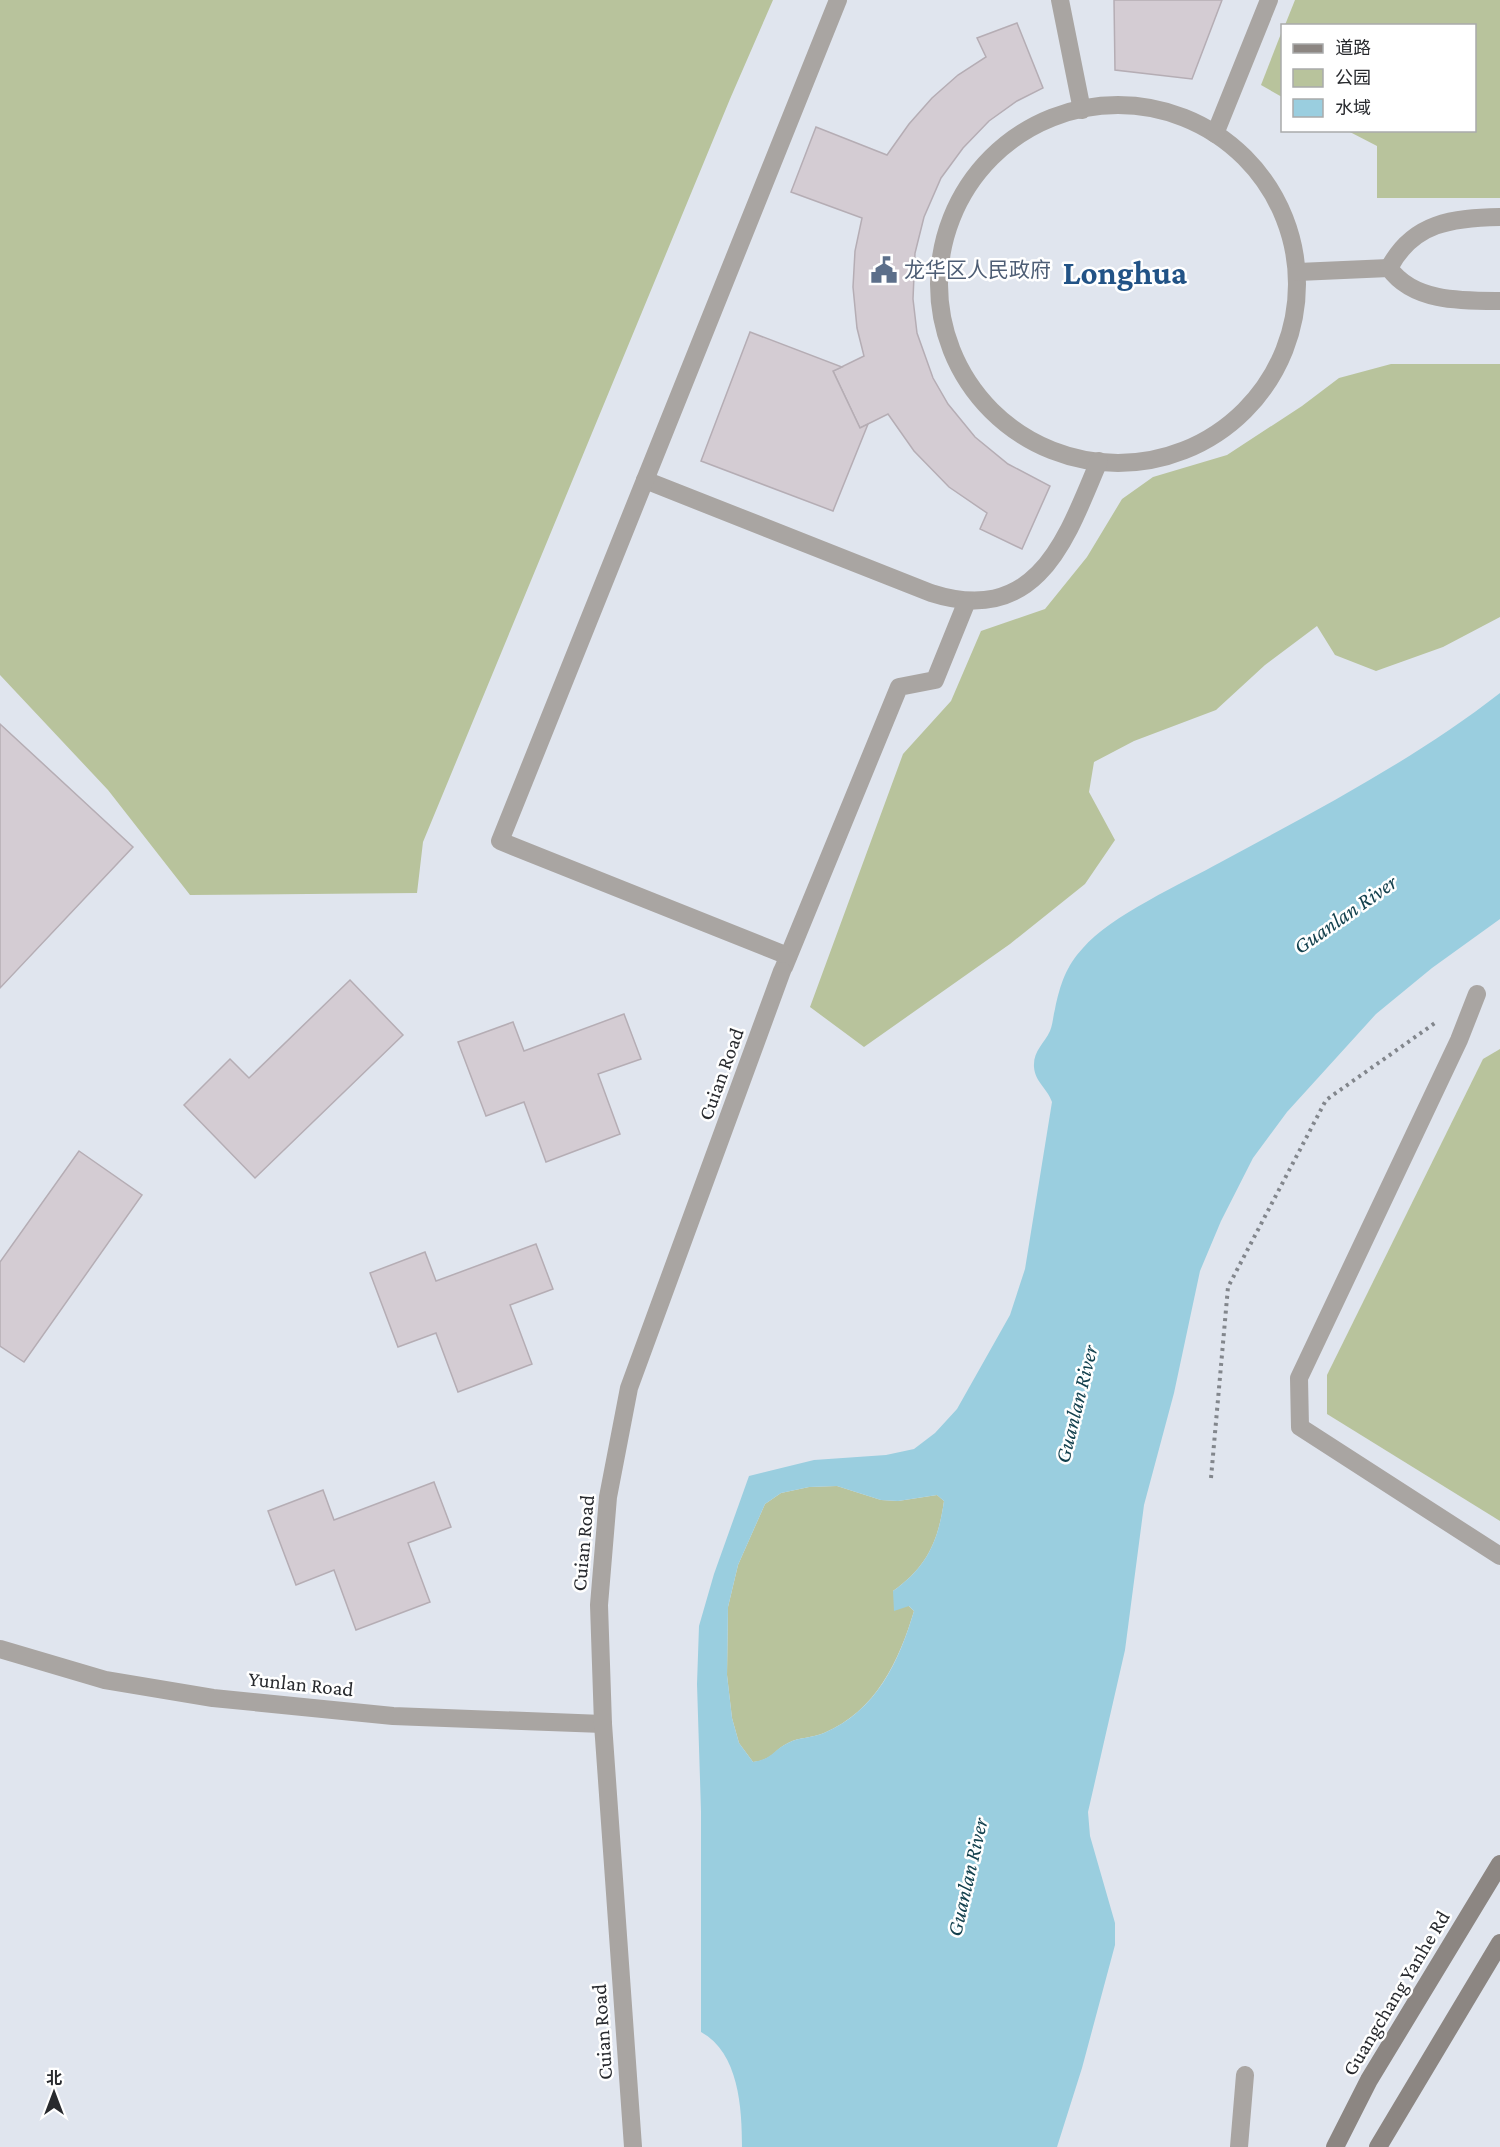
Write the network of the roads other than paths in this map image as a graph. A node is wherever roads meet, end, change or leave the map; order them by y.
1 (838, 0) edge
2 (1060, 0) edge
3 (1269, 0) edge
4 (1082, 110) junction
5 (1215, 134) junction
6 (1500, 217) edge
7 (1389, 268) junction
8 (1298, 272) junction
9 (1500, 301) edge
10 (1099, 461) junction
11 (645, 480) junction
12 (968, 601) junction
13 (785, 964) junction
14 (1477, 994) dead end
15 (1500, 1556) edge
16 (0, 1648) edge
17 (603, 1724) junction
18 (1500, 1864) edge
19 (1500, 1943) edge
20 (1245, 2075) dead end
21 (633, 2147) edge
22 (1239, 2147) edge
23 (1335, 2147) edge
24 (1378, 2147) edge

1 - 11 street
2 - 4 street
3 - 5 street
4 - 5 street
4 - 10 street
5 - 8 street
6 - 7 street
7 - 8 street
7 - 9 street
8 - 10 street
10 - 12 street
11 - 12 street
11 - 13 street
12 - 13 street, Cuian Road
13 - 17 street, Cuian Road
14 - 15 street
16 - 17 street, Yunlan Road
17 - 21 street, Cuian Road
18 - 23 street, Guangchang Yanhe Rd
19 - 24 street
20 - 22 street

